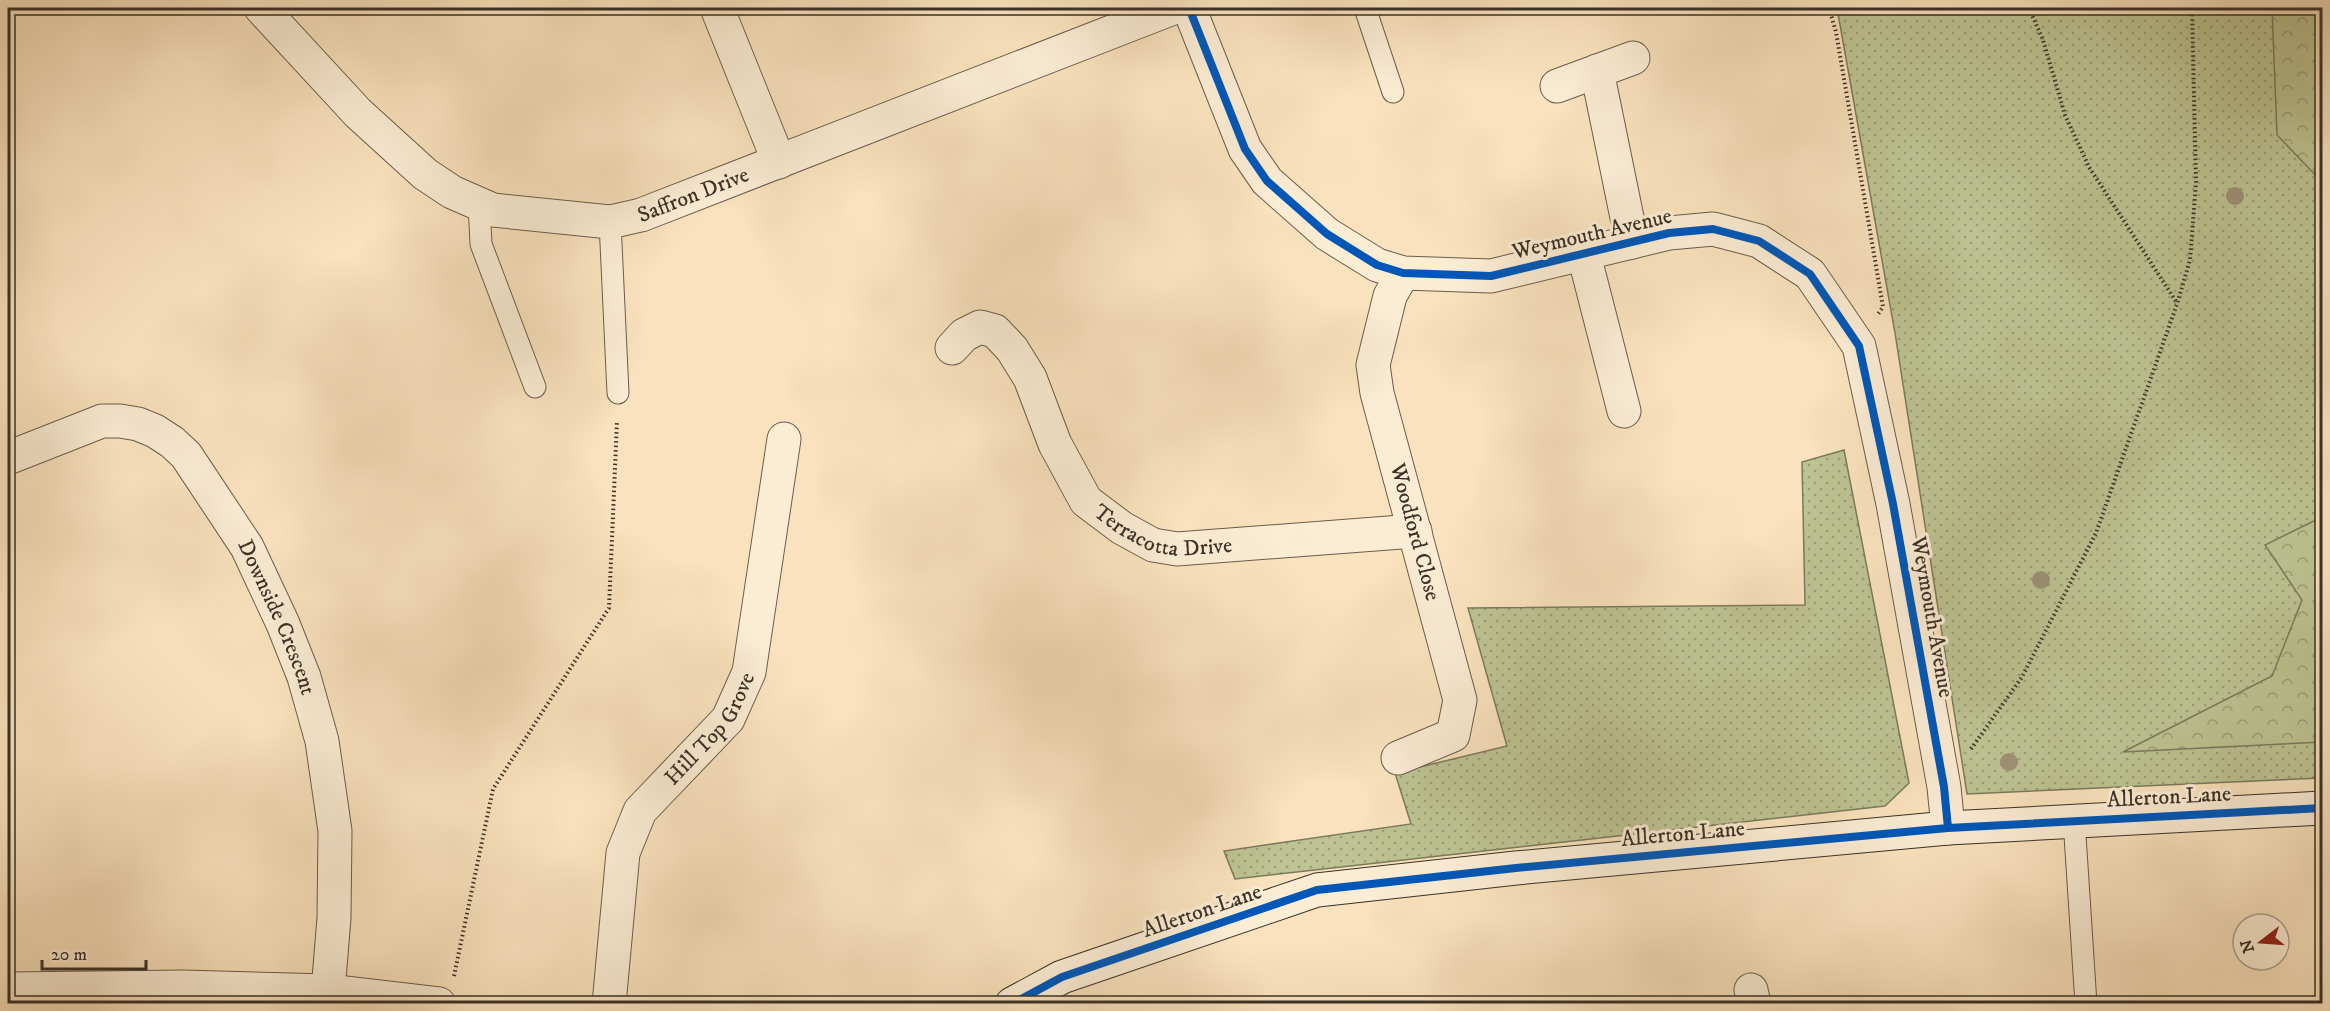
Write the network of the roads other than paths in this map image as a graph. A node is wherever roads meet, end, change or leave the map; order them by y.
1 (261, 8) edge
2 (717, 8) edge
3 (1173, 8) edge
4 (1189, 8) edge
5 (1365, 8) edge
6 (1633, 58) dead end
7 (1597, 72) junction
8 (1557, 86) dead end
9 (1393, 92) dead end
10 (779, 162) junction
11 (479, 204) junction
12 (610, 222) junction
13 (1632, 242) junction
14 (1584, 255) junction
15 (1403, 273) junction
16 (952, 348) dead end
17 (535, 387) dead end
18 (618, 393) road end
19 (1624, 411) dead end
20 (784, 438) dead end
21 (8, 458) edge
22 (1415, 531) junction
23 (1398, 758) dead end
24 (2322, 808) edge
25 (2074, 820) junction
26 (1948, 828) junction
27 (8, 989) edge
28 (328, 991) junction
29 (434, 997) edge
30 (609, 1004) edge
31 (1012, 1004) edge
32 (2086, 1004) edge

1 - 11 street, Saffron Drive
2 - 10 street
3 - 10 street, Saffron Drive
4 - 15 street, Weymouth Avenue
5 - 9 lane
6 - 7 street
7 - 8 street
7 - 13 street, Weymouth Avenue
10 - 12 street, Saffron Drive
11 - 12 street, Saffron Drive
11 - 17 lane
12 - 18 lane
13 - 14 street, Weymouth Avenue
13 - 26 street, Weymouth Avenue
14 - 15 street, Weymouth Avenue
14 - 19 street, Weymouth Avenue
15 - 22 street, Woodford Close
16 - 22 street, Terracotta Drive
20 - 30 street, Hill Top Grove
21 - 28 street, Downside Crescent
22 - 23 street, Woodford Close
24 - 25 street, Allerton Lane
25 - 26 street, Allerton Lane
25 - 32 lane
26 - 31 street, Allerton Lane
27 - 28 street
28 - 29 street

